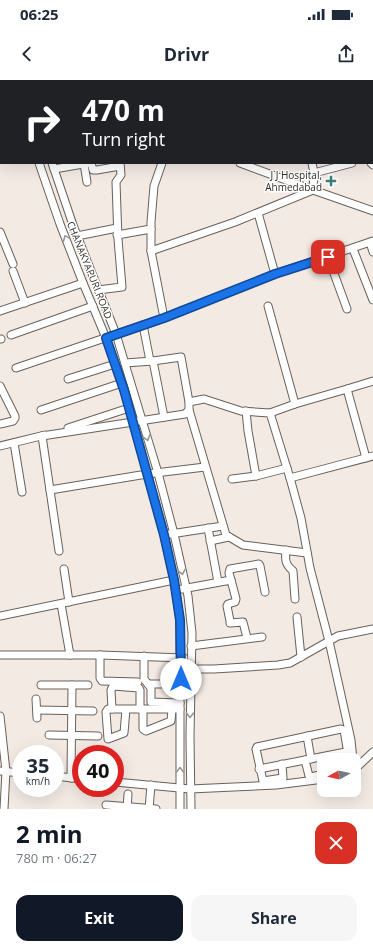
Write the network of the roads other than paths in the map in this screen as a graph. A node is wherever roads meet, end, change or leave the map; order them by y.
1 (39, 164) edge
2 (76, 164) edge
3 (88, 164) edge
4 (89, 164) edge
5 (120, 164) edge
6 (162, 164) edge
7 (243, 164) edge
8 (312, 164) edge
9 (348, 164) edge
10 (53, 166) edge
11 (314, 172) junction
12 (87, 182) dead end
13 (313, 190) junction
14 (373, 211) edge
15 (258, 213) junction
16 (151, 229) junction
17 (117, 231) junction
18 (0, 232) edge
19 (77, 236) junction
20 (371, 241) edge
21 (353, 249) junction
22 (151, 251) junction
23 (373, 252) edge
24 (85, 255) junction
25 (328, 257) junction
26 (74, 260) junction
27 (275, 274) junction
28 (83, 283) junction
29 (98, 290) junction
30 (373, 300) edge
31 (25, 302) junction
32 (93, 306) junction
33 (268, 306) dead end
34 (348, 309) dead end
35 (0, 311) edge
36 (164, 318) junction
37 (142, 325) junction
38 (116, 334) junction
39 (10, 335) dead end
40 (106, 338) junction
41 (151, 361) junction
42 (125, 363) junction
43 (115, 364) junction
44 (16, 368) dead end
45 (68, 379) dead end
46 (373, 381) edge
47 (122, 383) junction
48 (0, 386) edge
49 (347, 389) junction
50 (189, 402) junction
51 (295, 404) junction
52 (129, 408) junction
53 (41, 410) dead end
54 (188, 410) junction
55 (246, 411) junction
56 (270, 413) junction
57 (164, 417) junction
58 (142, 421) junction
59 (133, 422) junction
60 (0, 424) edge
61 (42, 436) junction
62 (14, 443) junction
63 (0, 446) edge
64 (369, 457) edge
65 (205, 467) junction
66 (287, 468) junction
67 (147, 474) junction
68 (158, 474) junction
69 (256, 476) junction
70 (290, 478) junction
71 (232, 479) dead end
72 (50, 490) junction
73 (22, 492) dead end
74 (223, 526) junction
75 (208, 528) junction
76 (174, 534) junction
77 (164, 535) junction
78 (229, 537) junction
79 (210, 541) junction
80 (286, 550) junction
81 (59, 551) dead end
82 (307, 553) junction
83 (64, 569) dead end
84 (174, 580) junction
85 (231, 580) junction
86 (218, 582) junction
87 (186, 589) junction
88 (176, 590) junction
89 (264, 592) dead end
90 (295, 599) dead end
91 (69, 602) junction
92 (61, 604) junction
93 (0, 616) edge
94 (297, 617) dead end
95 (373, 629) edge
96 (262, 637) dead end
97 (247, 638) junction
98 (329, 641) junction
99 (191, 646) junction
100 (0, 655) edge
101 (70, 655) junction
102 (100, 655) junction
103 (144, 656) junction
104 (180, 657) junction
105 (301, 657) junction
106 (190, 660) junction
107 (191, 669) junction
108 (138, 682) dead end
109 (148, 684) junction
110 (161, 684) dead end
111 (40, 685) dead end
112 (72, 685) junction
113 (88, 685) dead end
114 (36, 699) dead end
115 (180, 706) junction
116 (112, 709) junction
117 (126, 709) junction
118 (141, 709) junction
119 (172, 709) junction
120 (36, 710) junction
121 (72, 710) junction
122 (93, 711) dead end
123 (0, 716) edge
124 (37, 718) dead end
125 (49, 735) dead end
126 (71, 735) junction
127 (98, 736) dead end
128 (307, 736) junction
129 (350, 751) junction
130 (373, 752) edge
131 (308, 759) junction
132 (361, 763) edge
133 (282, 764) junction
134 (259, 769) junction
135 (3, 771) edge
136 (317, 776) edge
137 (64, 777) edge
138 (71, 778) joint
139 (317, 780) edge
140 (124, 783) edge
141 (151, 785) junction
142 (180, 787) junction
143 (190, 789) junction
144 (2, 793) edge
145 (128, 794) dead end
146 (106, 805) dead end
147 (127, 808) edge
148 (4, 809) edge
149 (149, 809) edge
150 (156, 809) edge
151 (180, 809) edge
152 (191, 809) edge

26 -> 1 street, CHANAKYAPURI ROAD
2 - 10 street
3 - 12 street
4 - 5 street
5 - 17 street
6 - 16 street
7 - 13 street
8 - 11 street
9 - 11 street
10 - 19 street
11 - 13 street
13 - 14 street
13 - 15 street
15 - 22 street
15 - 27 street
16 - 17 street
16 - 22 street
17 - 19 street
17 - 29 street
18 - 31 street
19 - 24 street
20 - 21 street
20 - 23 street
21 - 25 street
21 - 30 street
22 - 36 street
24 - 26 street
24 - 29 street
25 - 27 street
25 - 34 street
26 - 28 street, CHANAKYAPURI ROAD
27 - 36 street
28 - 31 street
28 - 32 street, CHANAKYAPURI ROAD
29 - 38 street
31 - 35 street
32 - 39 street
32 - 40 street, CHANAKYAPURI ROAD
33 - 51 street
36 - 37 street
37 - 38 street
37 - 41 street
38 - 40 street
38 - 42 street
40 - 43 street, CHANAKYAPURI ROAD
40 - 44 street
41 - 42 street
41 - 50 street
41 - 57 street
42 - 58 street
43 - 45 street
43 - 47 street, CHANAKYAPURI ROAD
46 - 49 street
47 - 52 street, CHANAKYAPURI ROAD
47 - 53 street
48 - 60 street
49 - 51 street
49 - 64 street
50 - 54 street
50 - 55 street
51 - 56 street
52 - 59 street, CHANAKYAPURI ROAD
52 - 61 street
54 - 57 street
54 - 65 street
55 - 56 street
55 - 69 street
56 - 66 street
57 - 58 street
58 - 59 street
58 -> 68 street
59 - 61 street
59 - 67 street, CHANAKYAPURI ROAD
61 - 62 street
61 - 72 street
62 - 63 street
62 - 73 street
64 - 70 street
65 - 68 street
65 - 74 street
66 - 69 street
66 - 70 street
67 - 68 street
67 - 72 street
67 - 77 street, CHANAKYAPURI ROAD
68 - 76 street
69 - 71 street
70 - 82 street
72 - 81 street
74 - 75 street
74 - 78 street
75 - 76 street
75 - 79 street
76 - 77 street
76 -> 87 street
77 - 84 street, CHANAKYAPURI ROAD
78 - 79 street
78 - 80 street
79 - 86 street
80 - 82 street
80 - 90 street
82 - 98 street
83 - 91 street
84 - 88 street, CHANAKYAPURI ROAD
84 - 91 street
85 - 86 street
85 - 89 street
85 - 97 street
86 - 87 street
87 - 88 street
87 - 99 street
88 - 104 street, CHANAKYAPURI ROAD
91 - 92 street
92 - 93 street
92 - 101 street
94 - 105 street
95 - 98 street
96 - 97 street
97 - 99 street
98 - 105 street
98 - 129 street
99 - 106 street
100 - 101 street
101 - 102 street
102 - 103 street
102 - 108 street
103 - 104 street
103 - 109 street
104 - 106 street
104 - 115 street, CHANAKYAPURI ROAD
105 - 107 street
106 - 107 street
107 -> 143 street
109 - 110 street
109 - 115 street
111 - 112 street
112 - 113 street
112 - 121 street
114 - 120 street
115 - 119 street
142 -> 115 street, CHANAKYAPURI ROAD
116 - 117 street
116 - 117 street
116 - 118 street
117 - 118 street
118 - 119 street
118 - 119 street
120 - 121 street
120 - 124 street
121 - 122 street
121 - 126 street
123 - 135 street
125 - 126 street
126 - 127 street
126 - 138 street
128 - 129 street
128 - 131 street
128 - 134 street
129 - 131 street
130 - 132 street
131 - 133 street
131 - 136 street
133 - 134 street
133 - 134 street
135 - 144 street
137 - 138 street
139 - 143 street
140 - 141 street
141 - 142 street
141 - 149 street
142 - 143 street
142 - 151 street, CHANAKYAPURI ROAD
143 - 152 street
144 - 148 street
145 - 147 street
146 - 147 street
147 - 149 street
149 - 150 street

